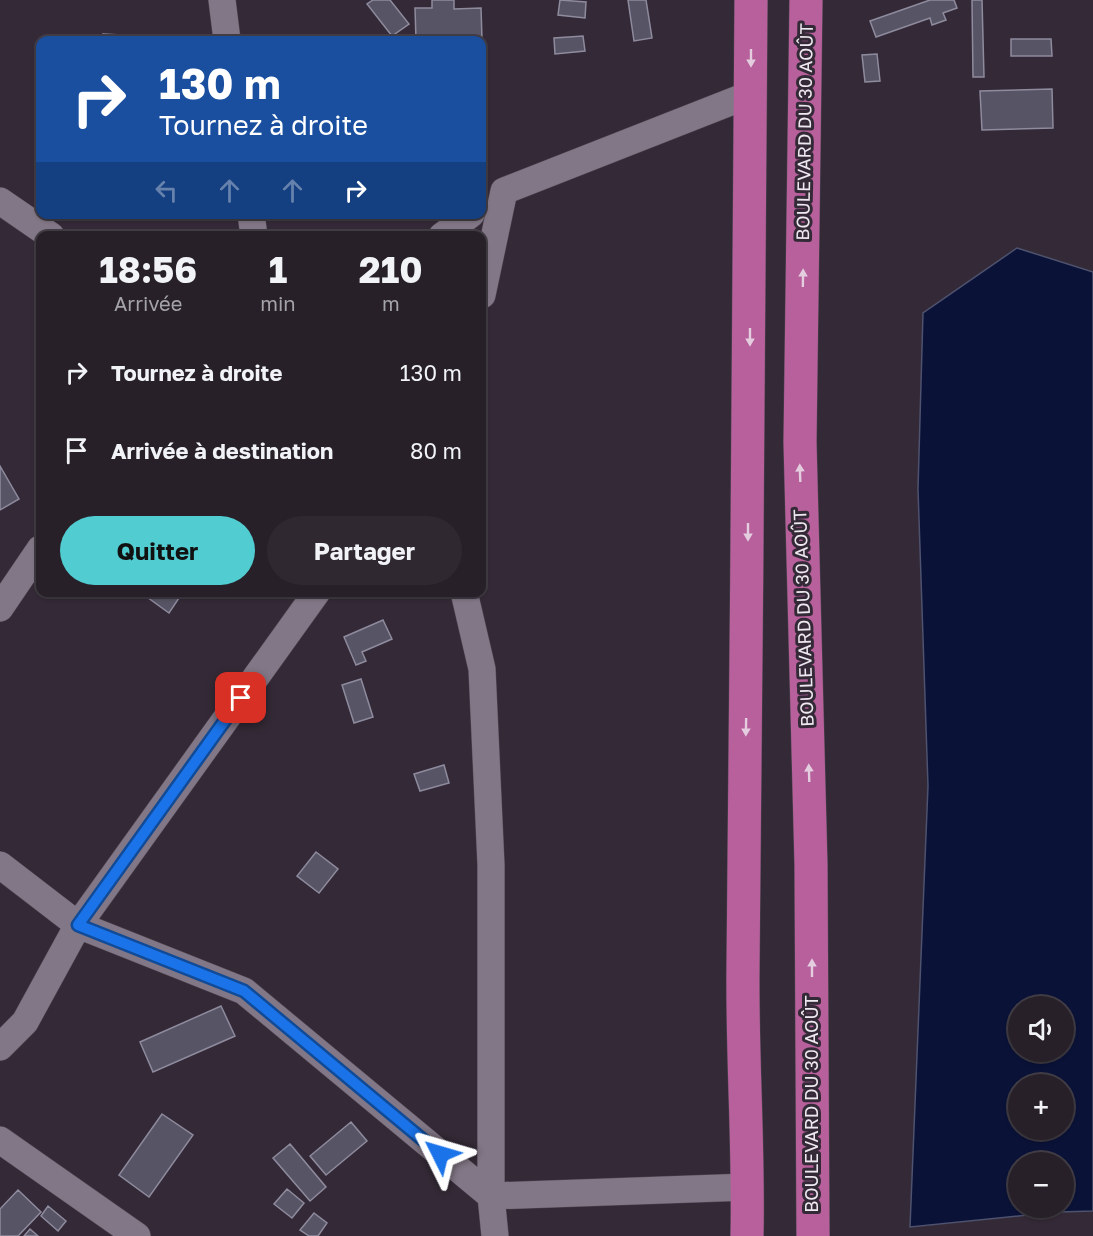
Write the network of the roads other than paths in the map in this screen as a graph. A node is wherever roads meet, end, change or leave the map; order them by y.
1 (222, 0) edge
2 (751, 0) edge
3 (806, 0) edge
4 (226, 36) edge
5 (751, 94) junction
6 (504, 191) junction
7 (0, 201) edge
8 (486, 204) edge
9 (464, 219) edge
10 (44, 231) edge
11 (449, 231) edge
12 (486, 276) edge
13 (36, 555) edge
14 (313, 597) edge
15 (465, 597) edge
16 (0, 608) edge
17 (0, 865) edge
18 (78, 925) junction
19 (0, 1047) edge
20 (0, 1140) edge
21 (748, 1186) junction
22 (490, 1196) junction
23 (137, 1236) edge
24 (495, 1236) edge
25 (747, 1236) edge
26 (813, 1236) edge

1 - 4 street
2 -> 5 highway
26 -> 3 highway, BOULEVARD DU 30 AOÛT
5 - 6 street
5 -> 21 highway
6 - 8 street
6 - 12 street
7 - 10 street
9 - 11 street
13 - 16 street
14 - 18 street
15 - 22 street
17 - 18 street
18 - 19 street
18 - 22 street
20 - 23 street
21 - 22 street
21 - 25 highway
22 - 24 street

